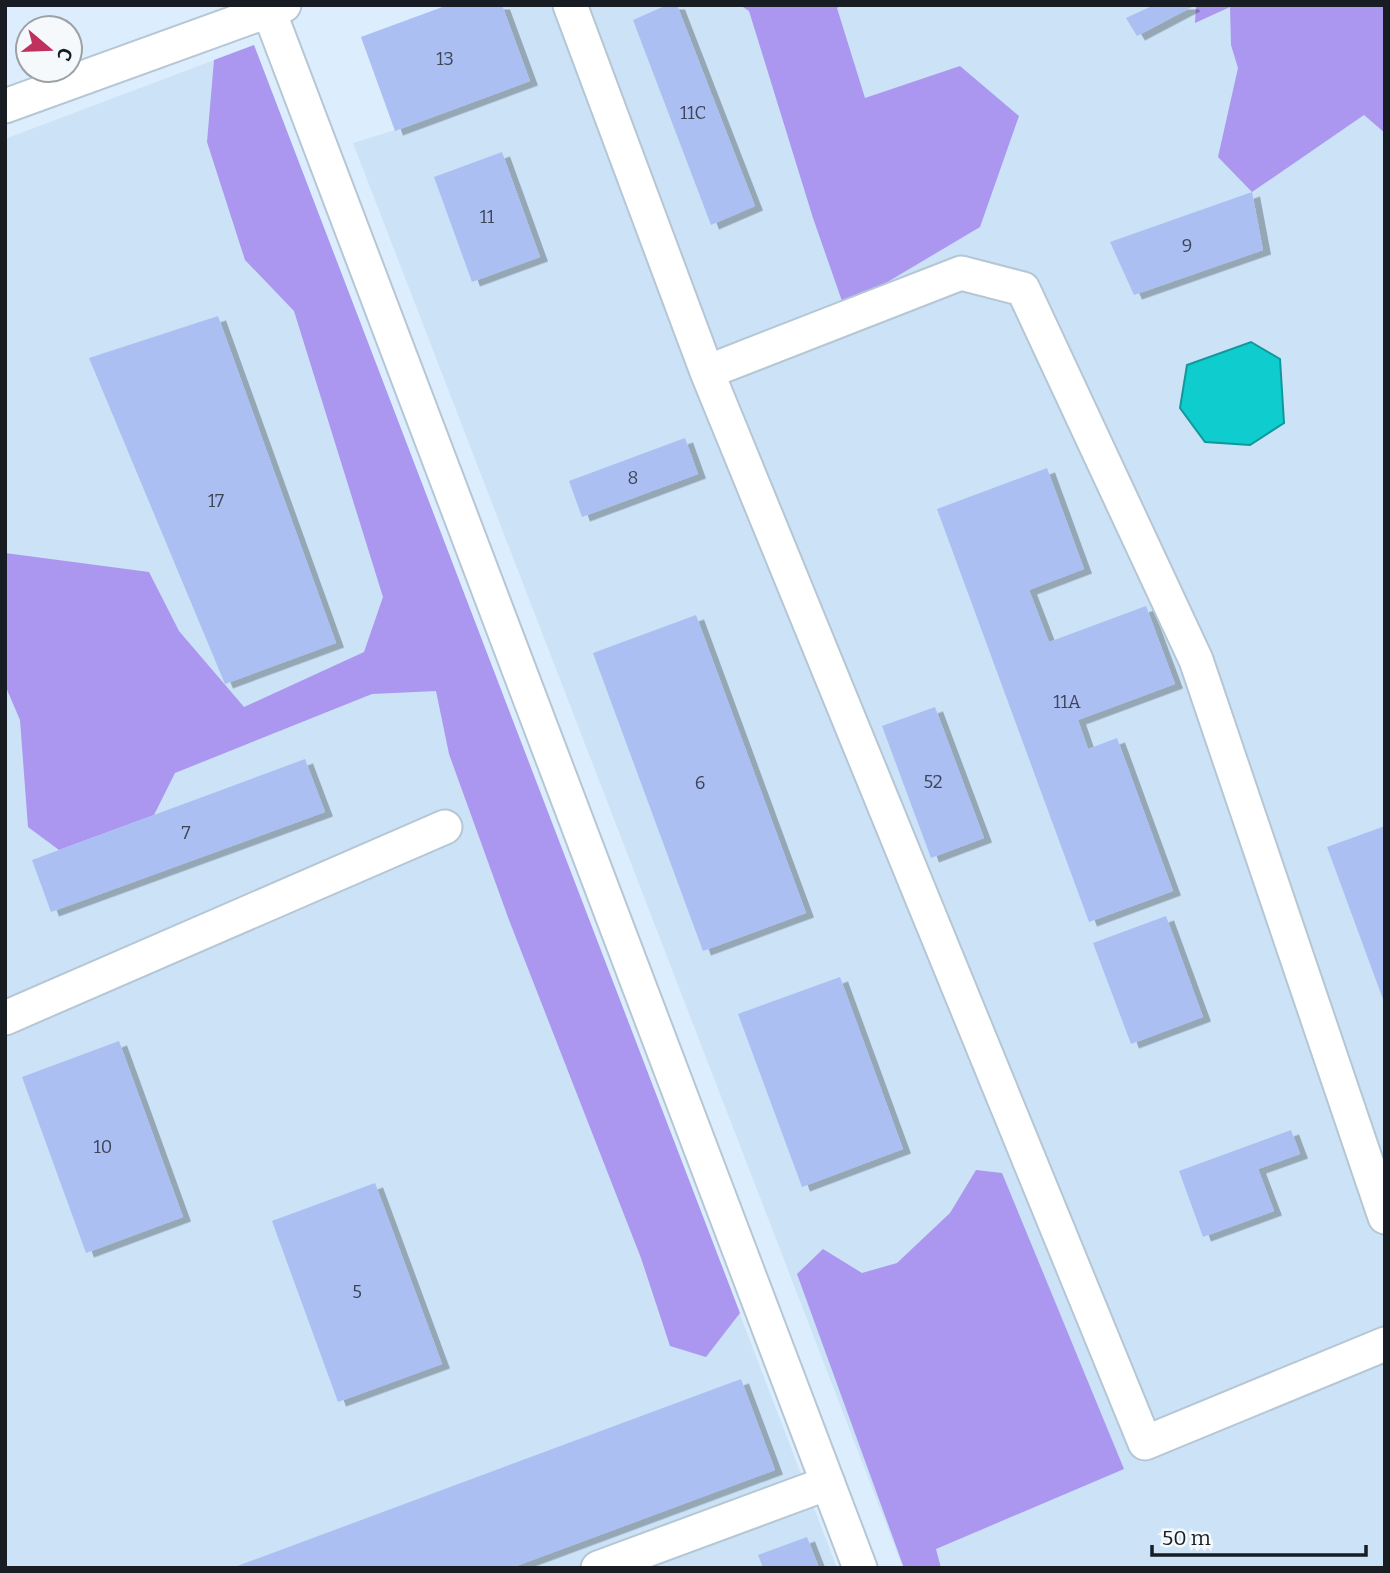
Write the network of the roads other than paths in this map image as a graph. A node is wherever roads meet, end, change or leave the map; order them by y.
1 (570, 5) edge
2 (276, 8) edge
3 (5, 106) edge
4 (706, 372) junction
5 (445, 827) dead end
6 (5, 1018) edge
7 (1385, 1217) edge
8 (1385, 1344) edge
9 (828, 1483) junction
10 (598, 1568) edge
11 (860, 1568) edge

1 - 4 street
2 - 3 street
2 - 9 street
4 - 7 street
4 - 8 street
5 - 6 street
9 - 10 street
9 - 11 street

